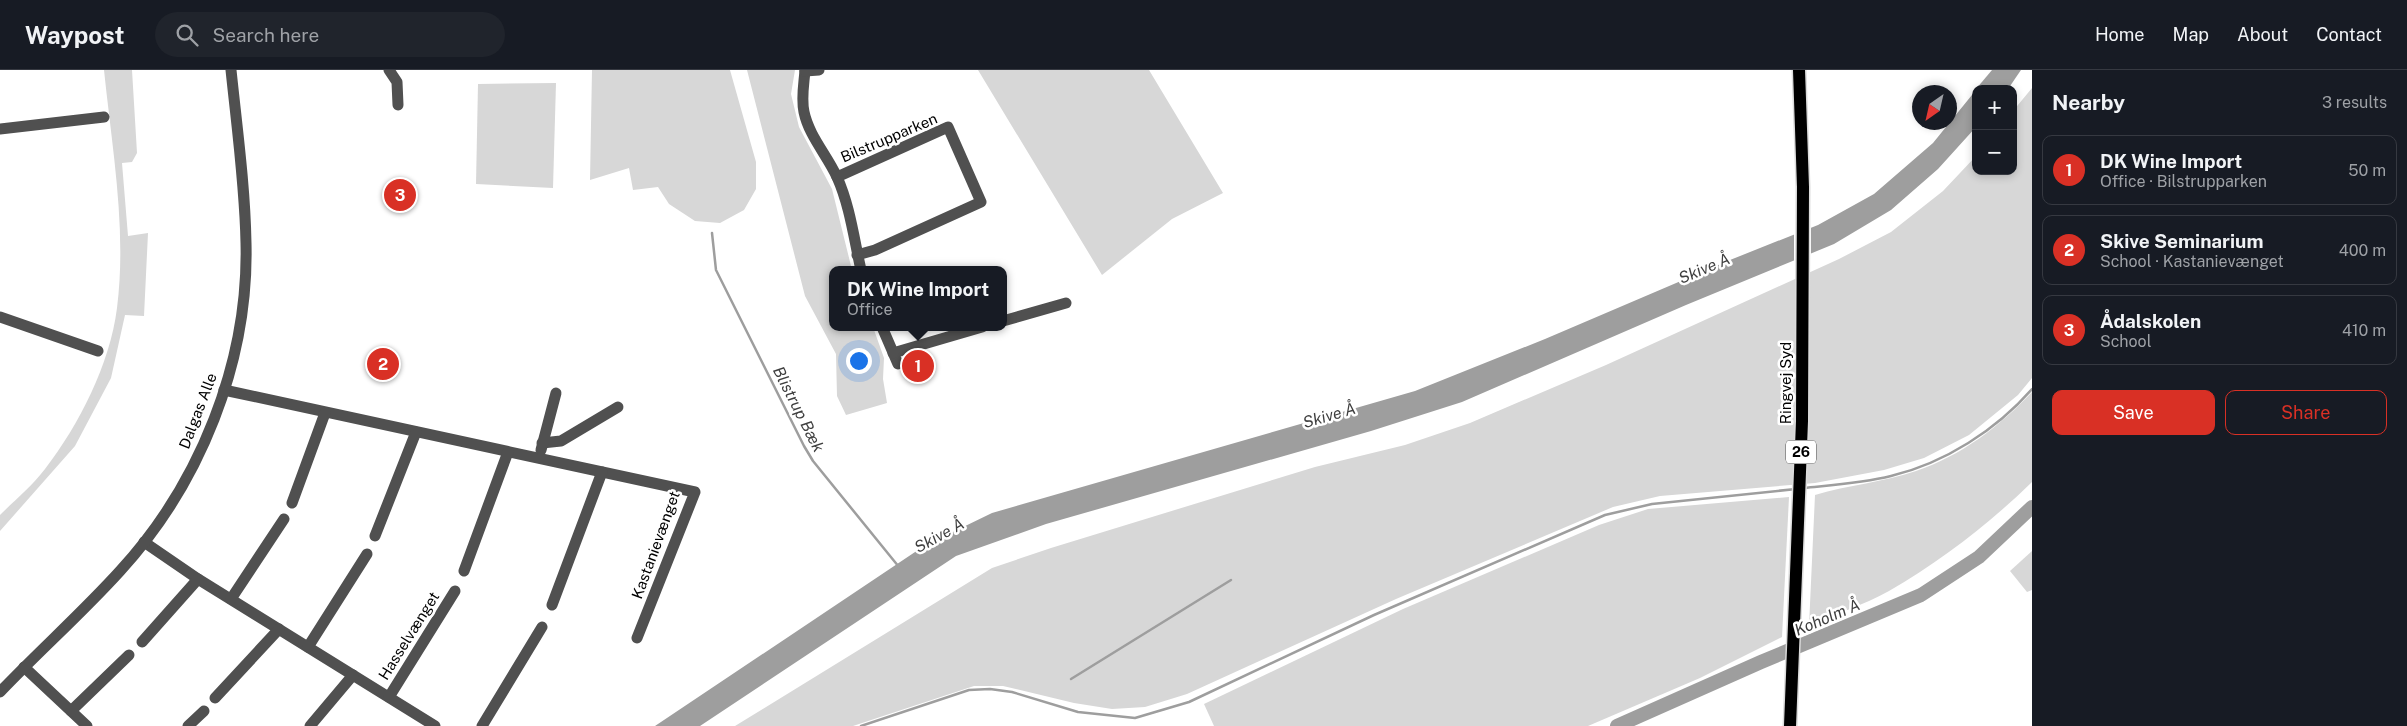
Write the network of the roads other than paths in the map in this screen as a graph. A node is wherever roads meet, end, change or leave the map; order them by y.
1 (231, 70) edge
2 (389, 70) edge
3 (805, 70) edge
4 (819, 70) edge
5 (1799, 70) edge
6 (398, 105) dead end
7 (104, 117) dead end
8 (0, 129) edge
9 (837, 177) junction
10 (857, 254) junction
11 (860, 266) edge
12 (1066, 303) dead end
13 (0, 317) edge
14 (1007, 320) edge
15 (884, 331) edge
16 (968, 331) edge
17 (98, 351) dead end
18 (893, 353) junction
19 (898, 364) dead end
20 (224, 390) junction
21 (556, 393) dead end
22 (618, 407) dead end
23 (325, 413) junction
24 (416, 432) junction
25 (542, 443) junction
26 (508, 452) junction
27 (539, 459) junction
28 (602, 472) junction
29 (292, 503) dead end
30 (284, 520) dead end
31 (375, 536) dead end
32 (144, 542) junction
33 (367, 554) dead end
34 (464, 571) dead end
35 (198, 579) junction
36 (455, 590) dead end
37 (231, 599) junction
38 (552, 605) dead end
39 (542, 626) dead end
40 (278, 629) junction
41 (637, 638) dead end
42 (142, 642) dead end
43 (308, 647) junction
44 (129, 655) dead end
45 (24, 667) junction
46 (353, 675) junction
47 (0, 692) edge
48 (389, 697) junction
49 (216, 698) dead end
50 (71, 711) junction
51 (204, 711) dead end
52 (1790, 722) edge
53 (430, 725) edge
54 (87, 726) edge
55 (188, 726) edge
56 (310, 726) edge
57 (482, 726) edge

1 - 20 street, Dalgas Alle
2 - 6 street
3 - 4 street, Bilstrupparken
3 - 9 street, Bilstrupparken
5 - 52 main road, Ringvej Syd / 26
7 - 8 street
9 - 10 street, Bilstrupparken
9 - 10 street, Bilstrupparken
10 - 11 street, Bilstrupparken
12 - 14 street
13 - 17 street
15 - 18 street
16 - 18 street
18 - 19 street
20 - 23 street, Kastanievænget
20 - 32 street, Dalgas Alle
21 - 25 street
22 - 25 street
23 - 24 street, Kastanievænget
23 - 29 street
24 - 26 street, Kastanievænget
24 - 31 street
25 - 27 street
26 - 27 street, Kastanievænget
26 - 34 street
27 - 28 street, Kastanievænget
28 - 38 street
28 - 41 street, Kastanievænget
30 - 37 street
32 - 35 street, Hasselvænget
32 - 45 street, Dalgas Alle
33 - 43 street
35 - 37 street, Hasselvænget
35 - 42 street
36 - 48 street, Hasselvænget
37 - 40 street, Hasselvænget
39 - 57 street
40 - 43 street, Hasselvænget
40 - 49 street
43 - 46 street, Hasselvænget
44 - 50 street
45 - 47 street, Dalgas Alle
45 - 50 street
46 - 48 street, Hasselvænget
46 - 56 street, Hasselvænget
48 - 53 street, Hasselvænget
50 - 54 street
51 - 55 street

